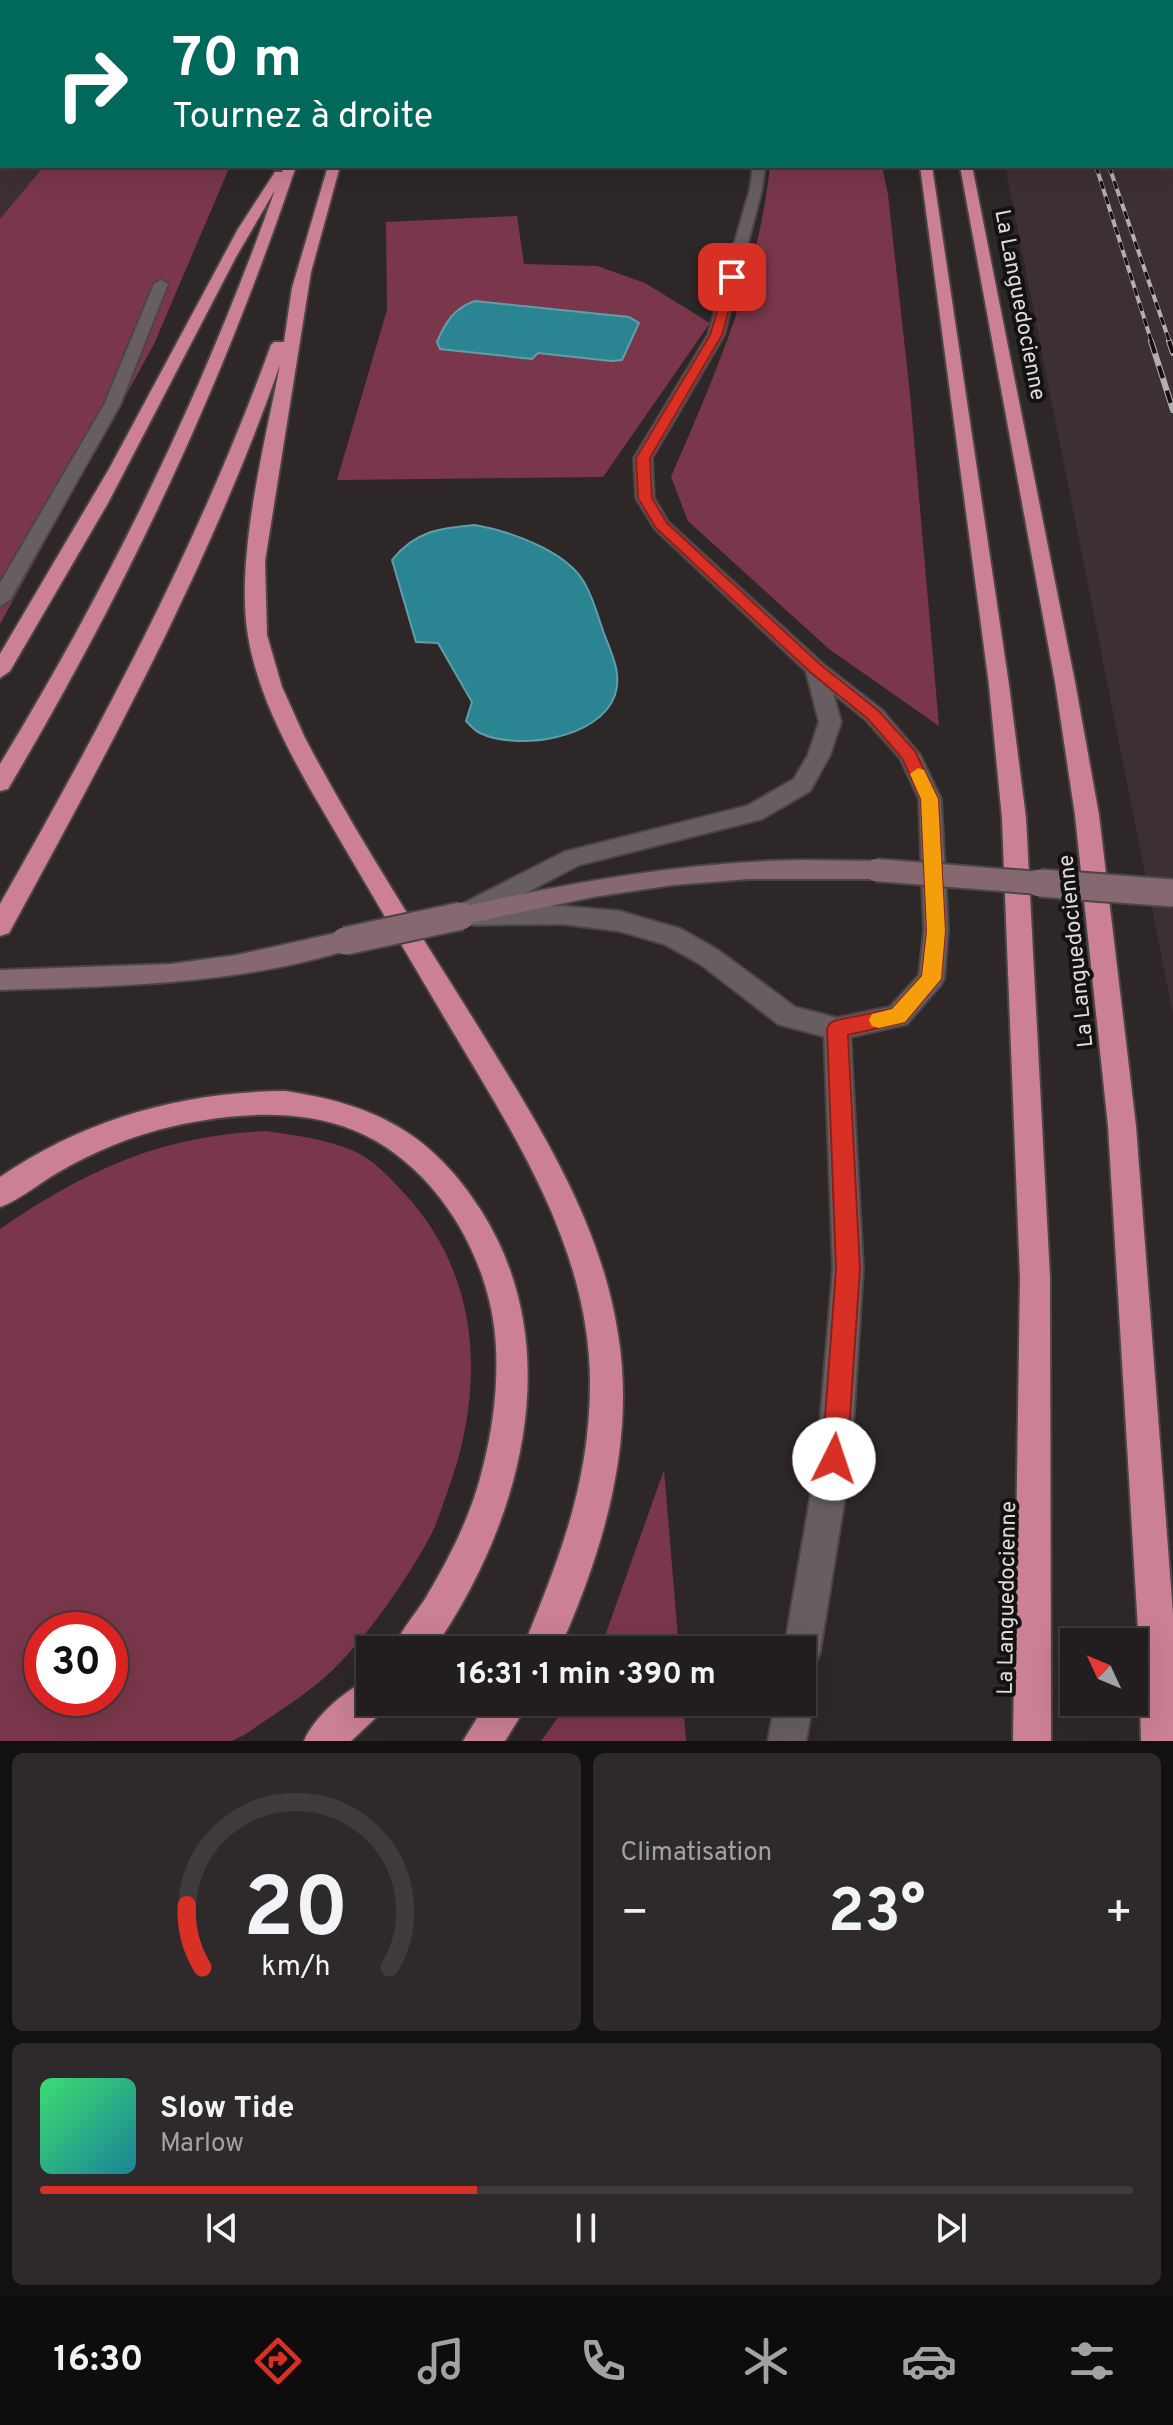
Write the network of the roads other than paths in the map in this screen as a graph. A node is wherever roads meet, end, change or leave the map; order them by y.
1 (286, 168) edge
2 (287, 168) edge
3 (333, 168) edge
4 (759, 168) edge
5 (926, 168) edge
6 (966, 168) edge
7 (304, 272) junction
8 (161, 284) dead end
9 (0, 600) edge
10 (816, 669) junction
11 (0, 671) edge
12 (0, 783) edge
13 (1173, 893) edge
14 (461, 916) junction
15 (0, 926) edge
16 (0, 980) edge
17 (837, 1029) junction
18 (0, 1194) edge
19 (421, 1636) edge
20 (546, 1636) edge
21 (805, 1636) edge
22 (356, 1711) edge
23 (500, 1716) edge
24 (791, 1716) edge
25 (323, 1741) edge
26 (482, 1741) edge
27 (787, 1741) edge
28 (1032, 1741) edge
29 (1160, 1741) edge

1 - 11 highway
2 - 12 highway
3 - 7 highway
4 - 10 street
5 - 28 highway, La Languedocienne
6 - 29 highway, La Languedocienne
7 - 15 highway
7 - 20 highway
8 - 9 street
10 - 14 street
10 - 17 street
13 - 14 main road, bridge
14 - 16 main road, bridge
14 - 17 street
17 - 21 street
18 - 19 highway
22 - 25 highway
23 - 26 highway
24 - 27 street

